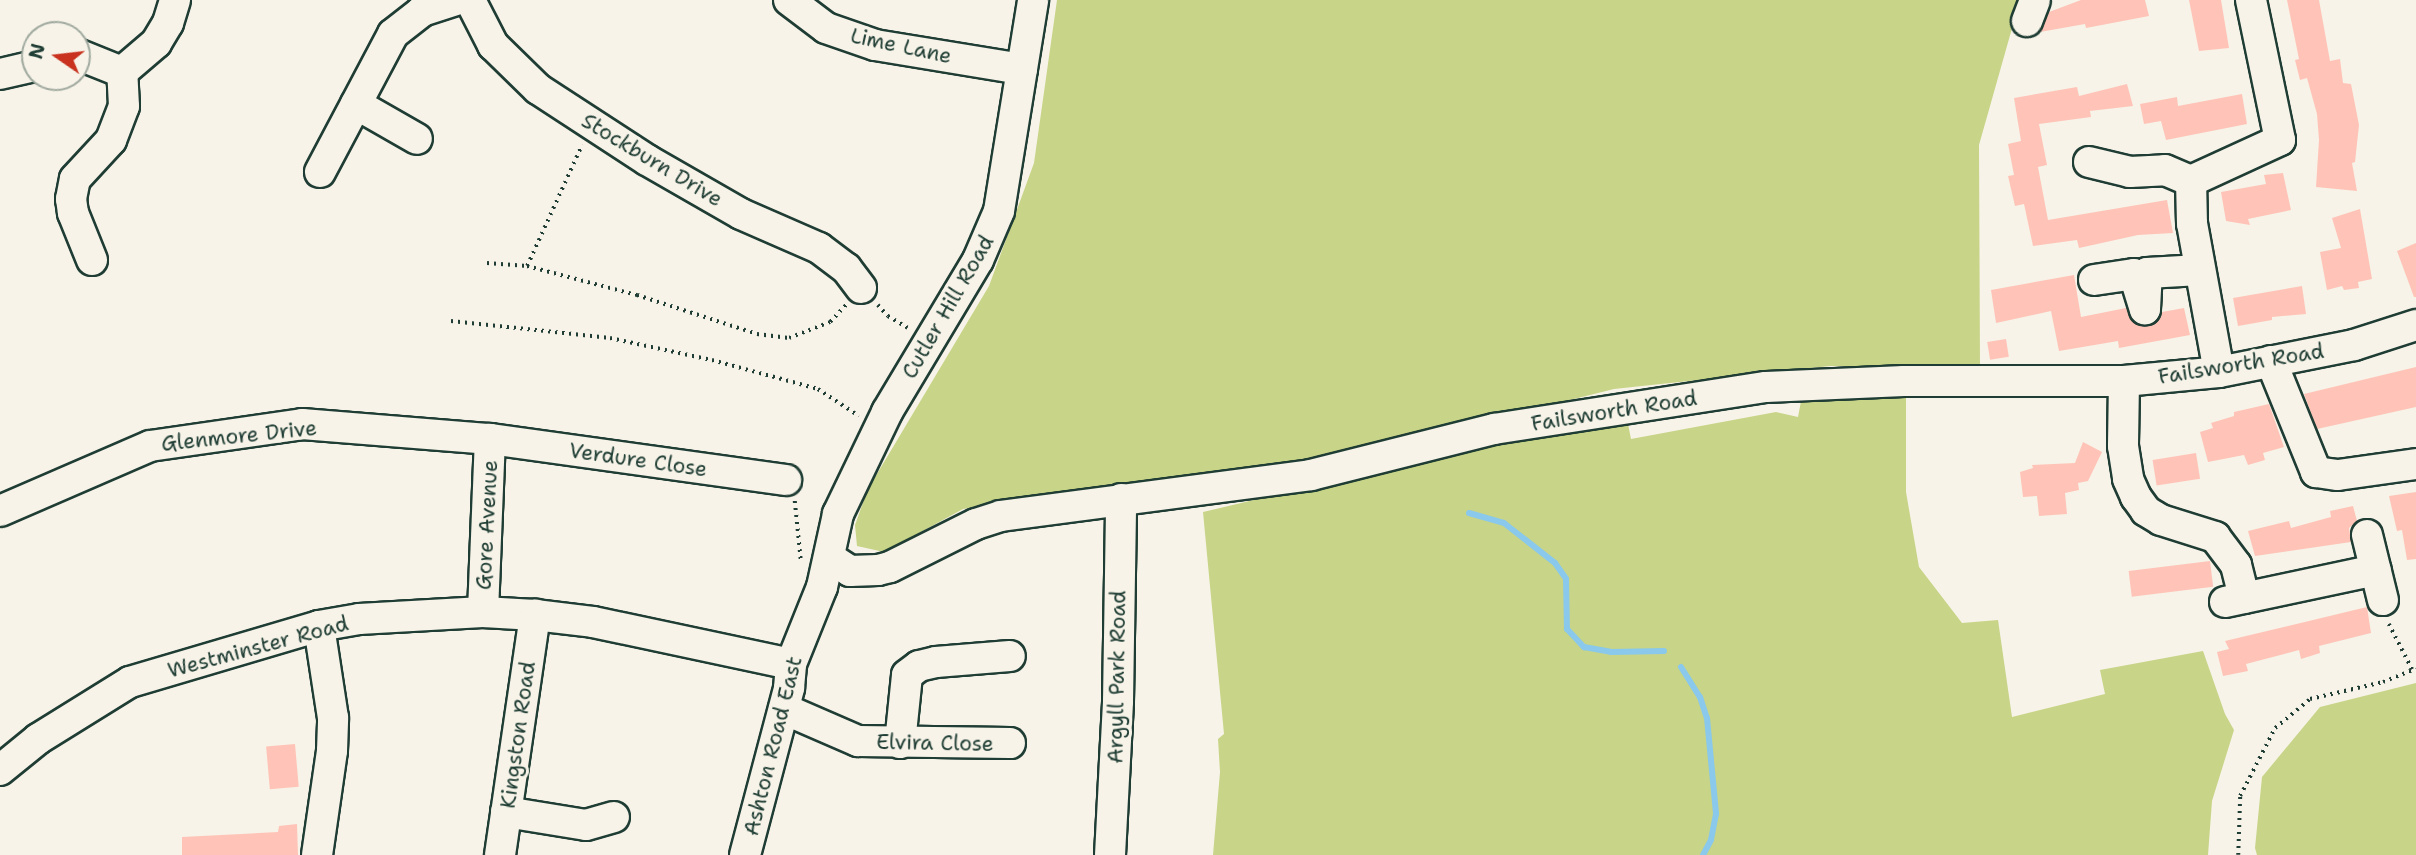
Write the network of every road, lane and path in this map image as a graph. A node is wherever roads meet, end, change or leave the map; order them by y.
1 (175, 0) edge
2 (455, 0) edge
3 (470, 0) edge
4 (1033, 0) edge
5 (2252, 0) edge
6 (799, 3) edge
7 (91, 60) edge
8 (21, 69) edge
9 (1023, 69) junction
10 (122, 72) junction
11 (0, 74) edge
12 (356, 104) junction
13 (593, 125) junction
14 (417, 139) dead end
15 (2089, 162) dead end
16 (320, 172) dead end
17 (2191, 181) junction
18 (91, 261) dead end
19 (487, 263) dead end
20 (527, 266) junction
21 (2200, 270) junction
22 (2094, 280) dead end
23 (862, 288) junction
24 (451, 321) dead end
25 (2413, 335) edge
26 (932, 339) junction
27 (2271, 361) junction
28 (2219, 372) junction
29 (2124, 381) junction
30 (879, 429) junction
31 (490, 439) junction
32 (2416, 464) edge
33 (786, 480) joint
34 (1121, 499) junction
35 (0, 511) edge
36 (2367, 535) dead end
37 (816, 563) junction
38 (2376, 570) junction
39 (2383, 600) joint
40 (483, 612) junction
41 (535, 615) junction
42 (319, 626) junction
43 (1010, 656) dead end
44 (791, 664) junction
45 (2414, 669) edge
46 (784, 709) junction
47 (900, 743) junction
48 (1010, 743) dead end
49 (0, 770) edge
50 (506, 812) junction
51 (614, 817) dead end
52 (317, 855) edge
53 (500, 855) edge
54 (745, 855) edge
55 (1110, 855) edge
56 (2238, 855) edge

1 - 10 street
2 - 12 street
3 - 13 street, Stockburn Drive
4 - 9 street, Cutler Hill Road
5 - 17 street
6 - 9 street, Lime Lane
7 - 10 street
8 - 11 street
9 - 26 street, Cutler Hill Road
10 - 18 street
12 - 14 street
12 - 16 street
13 - 20 path
13 - 23 street, Stockburn Drive
15 - 17 street
17 - 21 street
19 - 20 path
20 - 23 path
21 - 22 street
21 - 28 street
23 - 26 path
24 - 30 path
25 - 27 street, Failsworth Road
26 - 30 street, Cutler Hill Road
27 - 28 street, Failsworth Road
27 - 32 street
28 - 29 street, Failsworth Road
29 - 34 street, Failsworth Road
29 - 38 street
30 - 37 street, Cutler Hill Road
31 - 33 street, Verdure Close
31 - 35 street, Glenmore Drive
31 - 40 street, Gore Avenue
33 - 37 path
34 - 37 street, Failsworth Road
34 - 55 street, Argyll Park Road
36 - 38 street
37 - 44 street, Ashton Road East
38 - 39 street
39 - 45 path
40 - 41 street, Westminster Road
40 - 42 street, Westminster Road
41 - 44 street, Westminster Road
41 - 50 street, Kingston Road
42 - 49 street, Westminster Road
42 - 52 street
43 - 47 street
44 - 46 street, Ashton Road East
45 - 56 path
46 - 47 street, Elvira Close
46 - 54 street, Ashton Road East
47 - 48 street, Elvira Close
50 - 51 street
50 - 53 street, Kingston Road

